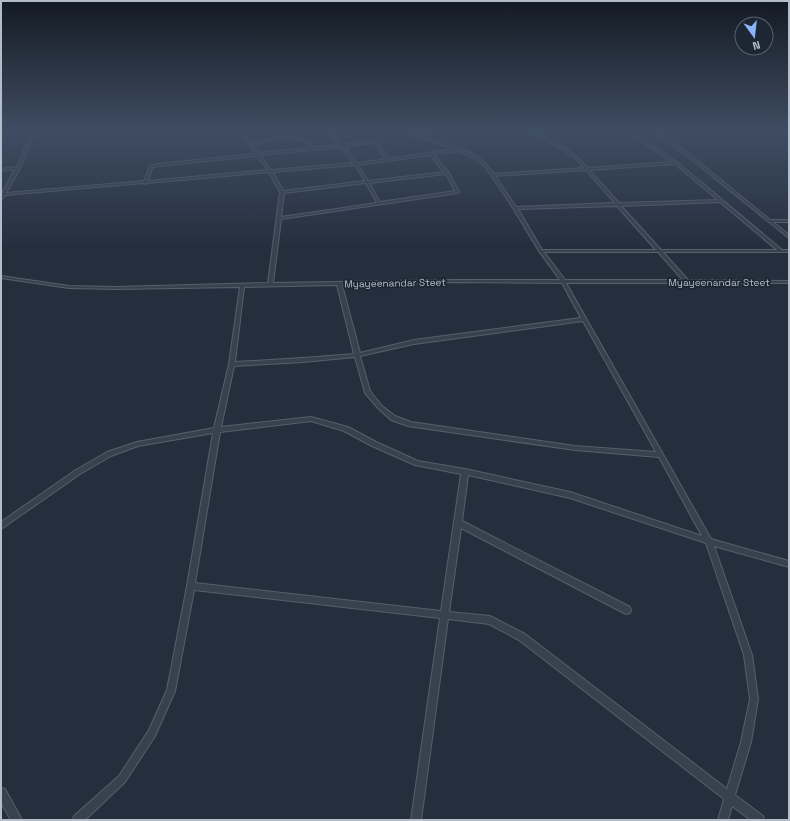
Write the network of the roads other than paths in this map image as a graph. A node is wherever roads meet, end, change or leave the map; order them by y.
1 (17, 170) edge
2 (150, 170) edge
3 (289, 170) edge
4 (359, 170) edge
5 (490, 170) edge
6 (567, 170) edge
7 (588, 170) edge
8 (684, 170) edge
9 (707, 170) edge
10 (272, 172) junction
11 (447, 172) joint
12 (494, 175) junction
13 (145, 182) junction
14 (368, 182) junction
15 (282, 192) junction
16 (2, 196) edge
17 (719, 201) junction
18 (379, 203) junction
19 (618, 204) junction
20 (515, 208) junction
21 (278, 218) junction
22 (789, 220) edge
23 (770, 221) junction
24 (789, 236) edge
25 (541, 251) junction
26 (660, 251) junction
27 (781, 251) junction
28 (789, 251) edge
29 (1, 277) edge
30 (563, 281) junction
31 (687, 282) junction
32 (789, 282) edge
33 (339, 284) junction
34 (270, 285) junction
35 (242, 286) junction
36 (584, 319) junction
37 (357, 355) junction
38 (232, 364) junction
39 (217, 430) junction
40 (661, 455) junction
41 (465, 472) junction
42 (458, 522) junction
43 (1, 526) edge
44 (708, 540) junction
45 (789, 564) edge
46 (191, 586) junction
47 (627, 610) dead end
48 (446, 615) junction
49 (1, 793) edge
50 (731, 798) junction
51 (17, 820) edge
52 (78, 820) edge
53 (416, 820) edge
54 (723, 820) edge
55 (759, 820) edge

1 - 16 street
2 - 13 street
3 - 10 street
4 - 14 street
5 - 12 street
6 - 12 street
7 - 19 street
8 - 17 street
9 - 23 street
10 - 13 street
10 - 15 street
11 - 14 street
11 - 18 street
12 - 20 street
13 - 16 street
14 - 15 street
14 - 18 street
15 - 21 street
17 - 19 street
17 - 27 street
18 - 21 street
19 - 20 street
19 - 26 street
20 - 25 street
21 - 34 street
22 - 23 street
23 - 24 street
25 - 26 street
25 - 30 street
26 - 27 street
26 - 31 street
27 - 28 street
29 - 35 street, Myayeenandar Steet
30 - 31 street, Myayeenandar Steet
30 - 33 street, Myayeenandar Steet
30 - 36 street
31 - 32 street, Myayeenandar Steet
33 - 34 street, Myayeenandar Steet
33 - 37 street
34 - 35 street, Myayeenandar Steet
35 - 38 street
36 - 37 street
36 - 40 street
37 - 38 street
37 - 40 street
38 - 39 street
39 - 41 street
39 - 43 street
39 - 46 street
40 - 44 street
41 - 42 street
41 - 44 street
42 - 47 street
42 - 48 street
44 - 45 street
44 - 50 street
46 - 48 street
46 - 52 street
48 - 50 street
48 - 53 street
49 - 51 street
50 - 54 street
50 - 55 street

